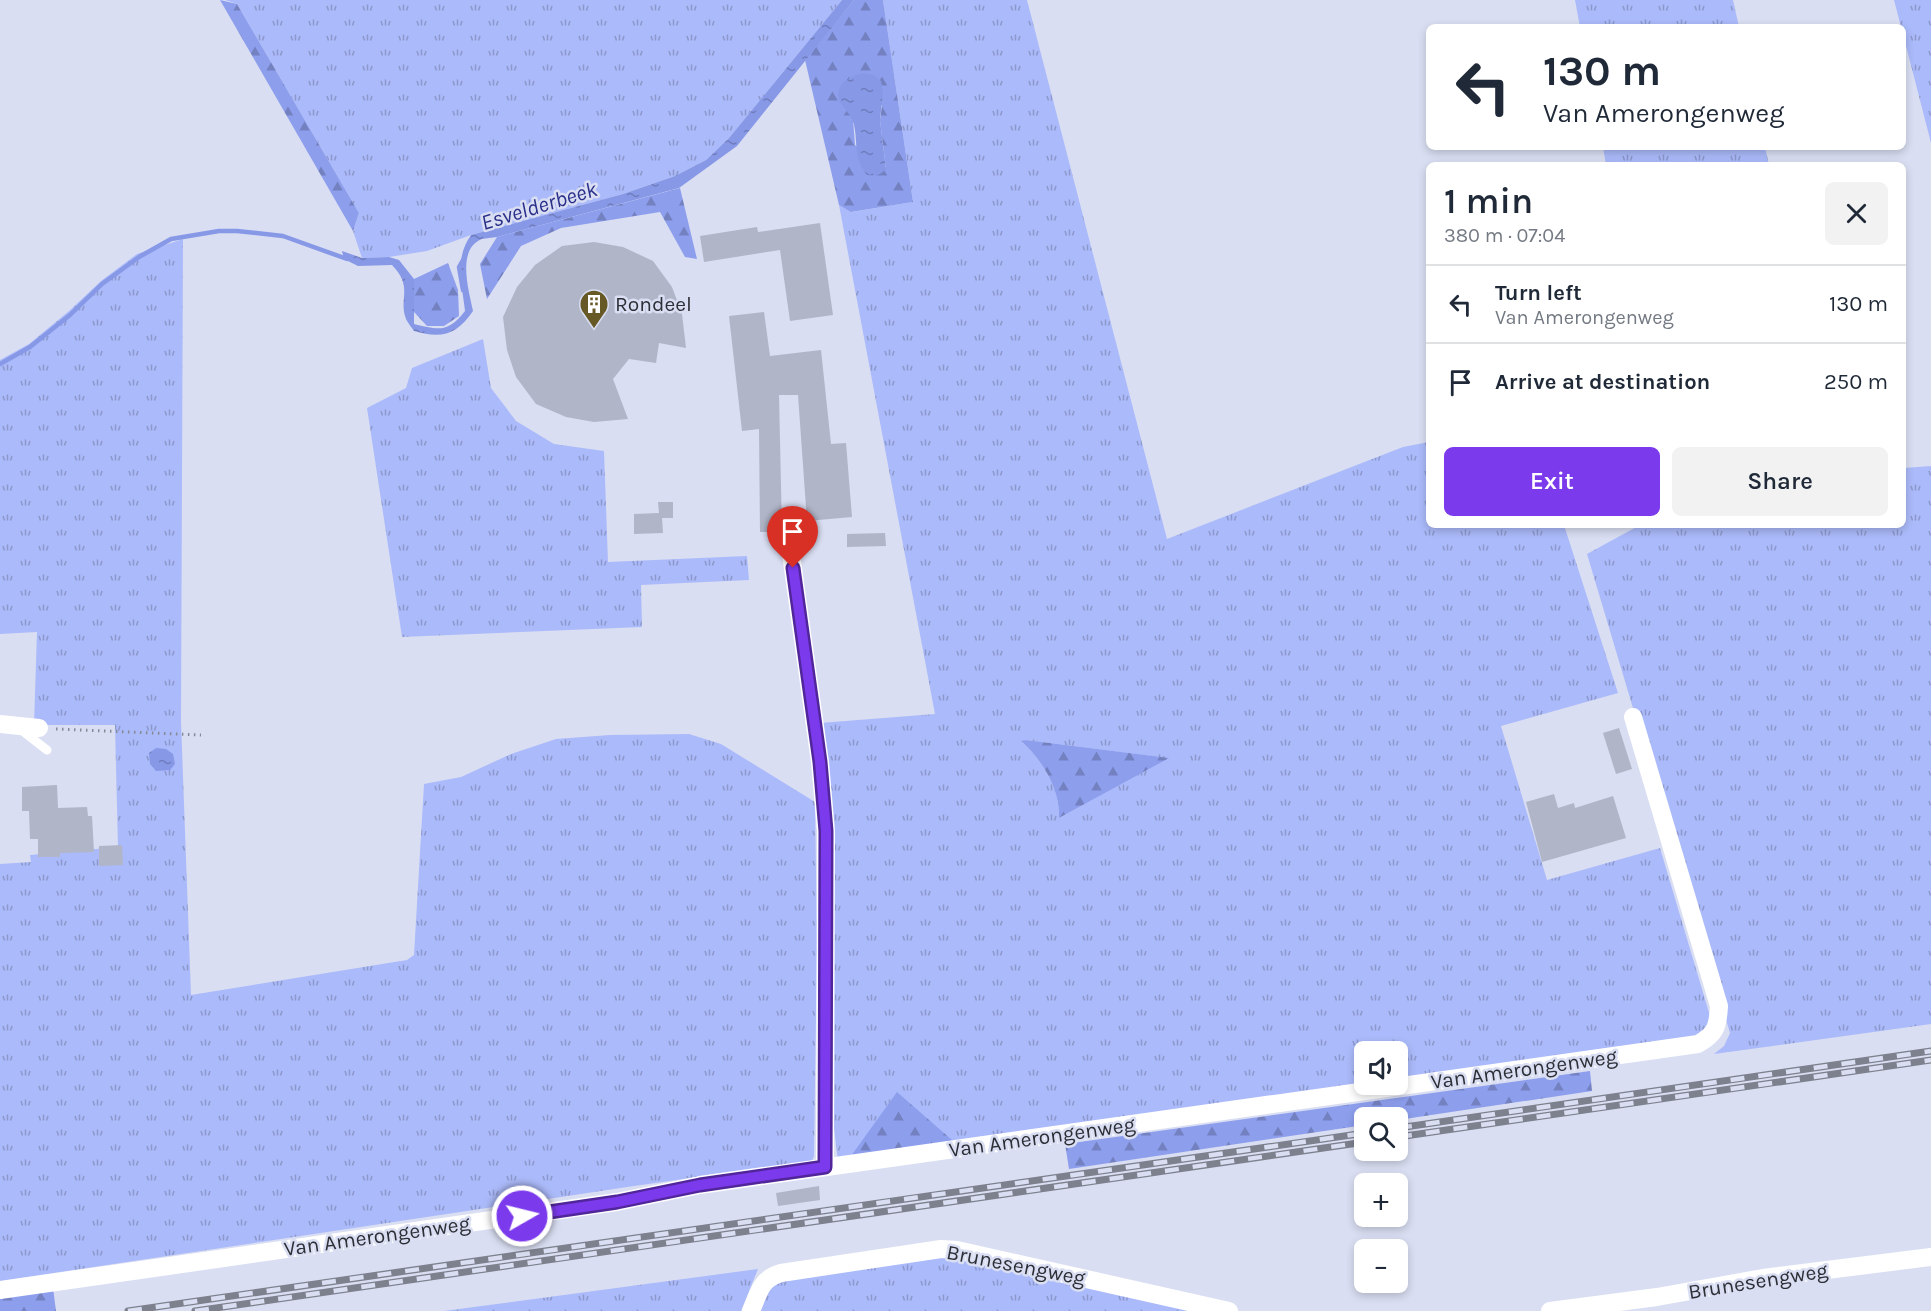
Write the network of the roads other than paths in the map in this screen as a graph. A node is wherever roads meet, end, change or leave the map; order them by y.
1 (790, 547) dead end
2 (1633, 717) dead end
3 (8, 726) edge
4 (39, 728) road end
5 (46, 750) dead end
6 (825, 1167) junction
7 (1931, 1257) edge
8 (0, 1290) edge
9 (751, 1311) edge
10 (1229, 1311) edge
11 (1550, 1311) edge

1 - 6 street
2 - 6 street, Van Amerongenweg
3 - 4 street
3 - 5 lane
6 - 8 street, Van Amerongenweg
7 - 11 street, Brunesengweg
9 - 10 street, Brunesengweg

